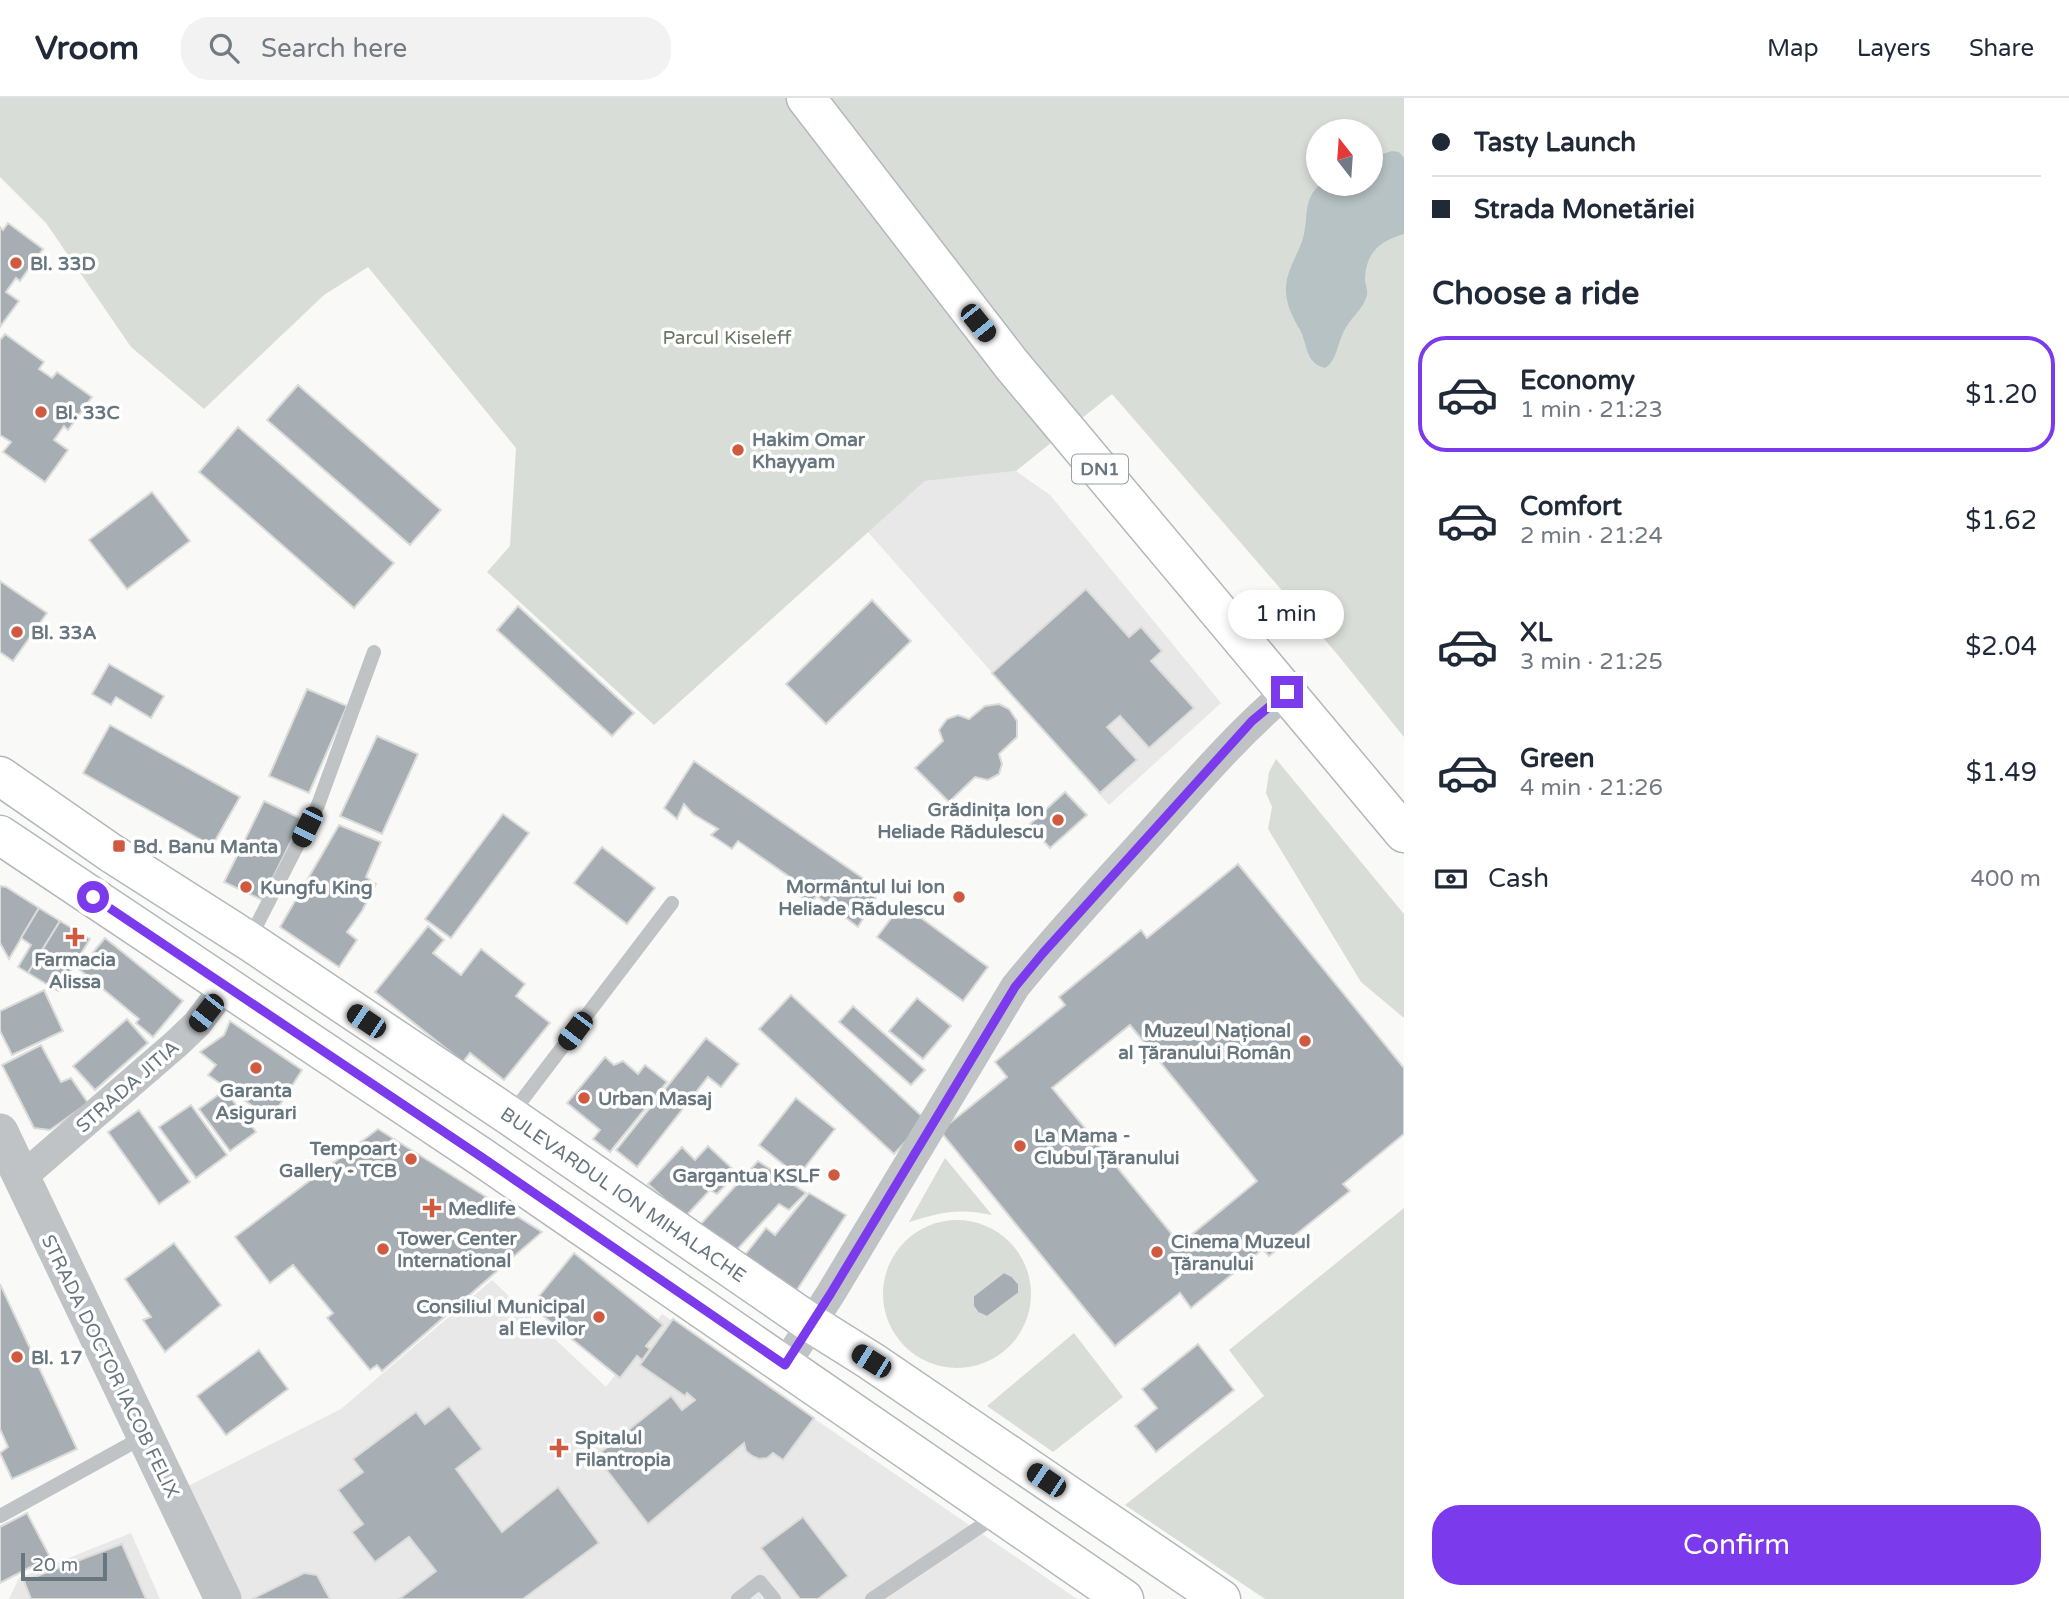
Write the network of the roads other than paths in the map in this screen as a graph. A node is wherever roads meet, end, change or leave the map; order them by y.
1 (806, 98) edge
2 (374, 652) dead end
3 (1287, 692) junction
4 (12, 785) edge
5 (0, 824) edge
6 (1404, 834) edge
7 (0, 835) edge
8 (672, 903) dead end
9 (248, 941) junction
10 (225, 987) junction
11 (510, 1116) junction
12 (0, 1132) edge
13 (15, 1181) junction
14 (812, 1324) junction
15 (785, 1365) junction
16 (145, 1436) junction
17 (1000, 1513) junction
18 (0, 1516) edge
19 (223, 1599) edge
20 (738, 1599) edge
21 (774, 1599) edge
22 (872, 1599) edge
23 (1124, 1599) edge
24 (1221, 1599) edge

1 - 3 main road, DN1
2 - 9 lane
3 - 6 main road, DN1
3 - 14 street
4 - 5 main road, BULEVARDUL ION MIHALACHE
4 - 9 main road, BULEVARDUL ION MIHALACHE
7 - 10 main road
8 - 11 lane
9 - 11 main road, BULEVARDUL ION MIHALACHE
10 - 13 street, STRADA JITIA
10 - 15 main road
11 - 14 main road, BULEVARDUL ION MIHALACHE
12 - 13 street, STRADA DOCTOR IACOB FELIX
13 - 16 street, STRADA DOCTOR IACOB FELIX
14 - 15 street
14 - 24 main road, BULEVARDUL ION MIHALACHE
15 - 17 main road
16 - 18 lane
16 - 19 street, STRADA DOCTOR IACOB FELIX
17 - 22 lane
17 - 23 main road
20 - 21 lane

